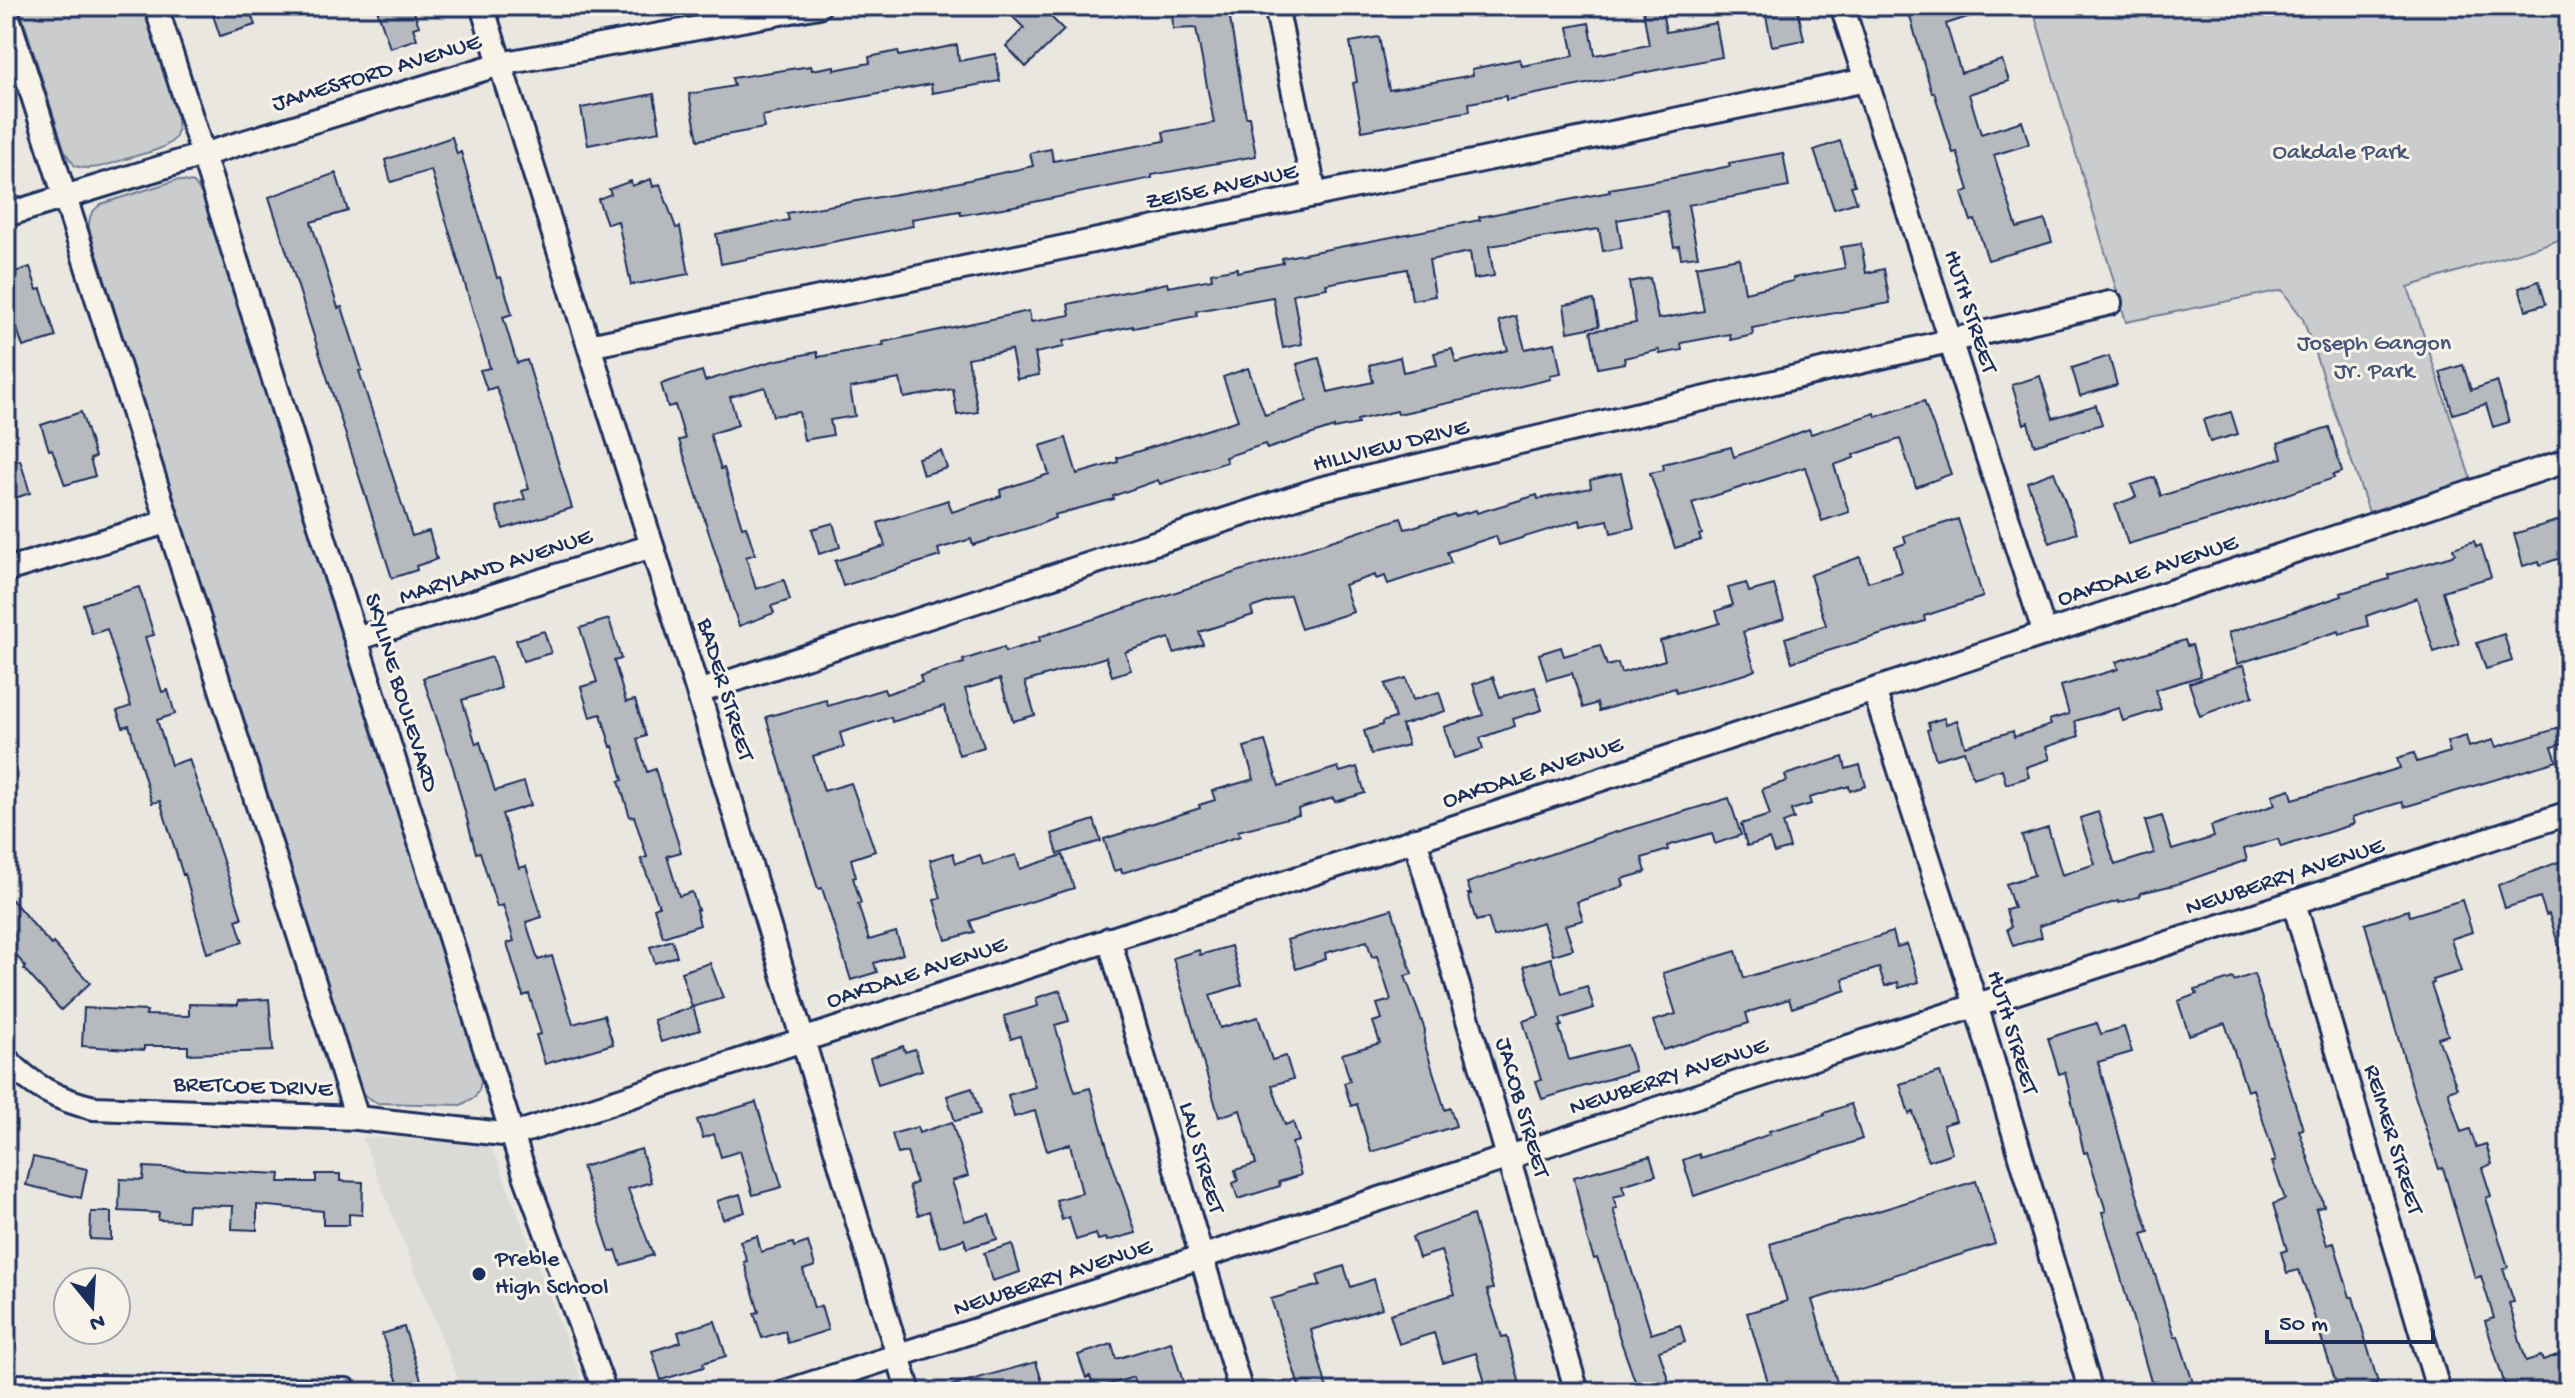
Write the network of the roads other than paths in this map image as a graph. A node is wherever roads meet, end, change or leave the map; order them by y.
1 (156, 6) edge
2 (482, 6) edge
3 (819, 6) edge
4 (1276, 6) edge
5 (1842, 6) edge
6 (6, 11) edge
7 (500, 64) junction
8 (1866, 80) junction
9 (204, 154) junction
10 (1315, 195) junction
11 (65, 197) junction
12 (6, 215) edge
13 (2110, 303) dead end
14 (1950, 340) junction
15 (589, 346) junction
16 (2569, 460) edge
17 (167, 522) junction
18 (652, 546) junction
19 (6, 570) edge
20 (2045, 634) junction
21 (356, 639) junction
22 (1874, 690) junction
23 (698, 692) junction
24 (2569, 813) edge
25 (1415, 839) junction
26 (2294, 903) junction
27 (1109, 939) junction
28 (1976, 1005) junction
29 (803, 1038) junction
30 (6, 1059) edge
31 (357, 1118) junction
32 (512, 1135) junction
33 (1508, 1158) junction
34 (1202, 1258) junction
35 (899, 1355) junction
36 (6, 1386) edge
37 (346, 1391) edge
38 (605, 1392) edge
39 (785, 1392) edge
40 (909, 1392) edge
41 (1241, 1392) edge
42 (1577, 1392) edge
43 (2091, 1392) edge
44 (2439, 1392) edge

1 - 9 street, SKYLINE BOULEVARD
2 - 7 street, BADER STREET
3 - 7 street, JAMESFORD AVENUE
4 - 10 street
5 - 8 street, HUTH STREET
6 - 11 street
7 - 9 street, JAMESFORD AVENUE
7 - 15 street, BADER STREET
8 - 10 street, ZEISE AVENUE
8 - 14 street, HUTH STREET
9 - 11 street, JAMESFORD AVENUE
9 - 21 street, SKYLINE BOULEVARD
10 - 15 street, ZEISE AVENUE
11 - 12 street, JAMESFORD AVENUE
11 - 17 street
13 - 14 street, HILLVIEW DRIVE
14 - 20 street, HUTH STREET
14 - 23 street, HILLVIEW DRIVE
15 - 18 street, BADER STREET
16 - 20 street, OAKDALE AVENUE
17 - 19 street
17 - 31 street
18 - 21 street, MARYLAND AVENUE
18 - 23 street, BADER STREET
20 - 22 street, OAKDALE AVENUE
21 - 32 street, SKYLINE BOULEVARD
22 - 25 street, OAKDALE AVENUE
22 - 28 street, HUTH STREET
23 - 29 street, BADER STREET
24 - 26 street, NEWBERRY AVENUE
25 - 27 street, OAKDALE AVENUE
25 - 33 street, JACOB STREET
26 - 28 street, NEWBERRY AVENUE
26 - 44 street, REIMER STREET
27 - 29 street, OAKDALE AVENUE
27 - 34 street, LAU STREET
28 - 33 street, NEWBERRY AVENUE
28 - 43 street, HUTH STREET
29 - 32 street, OAKDALE AVENUE
29 - 35 street, BADER STREET
30 - 31 street, BRETCOE DRIVE
31 - 32 street, BRETCOE DRIVE
32 - 38 street, SKYLINE BOULEVARD
33 - 34 street, NEWBERRY AVENUE
33 - 42 street, JACOB STREET
34 - 35 street, NEWBERRY AVENUE
34 - 41 street, LAU STREET
35 - 39 street, NEWBERRY AVENUE
35 - 40 street, BADER STREET
36 - 37 street

